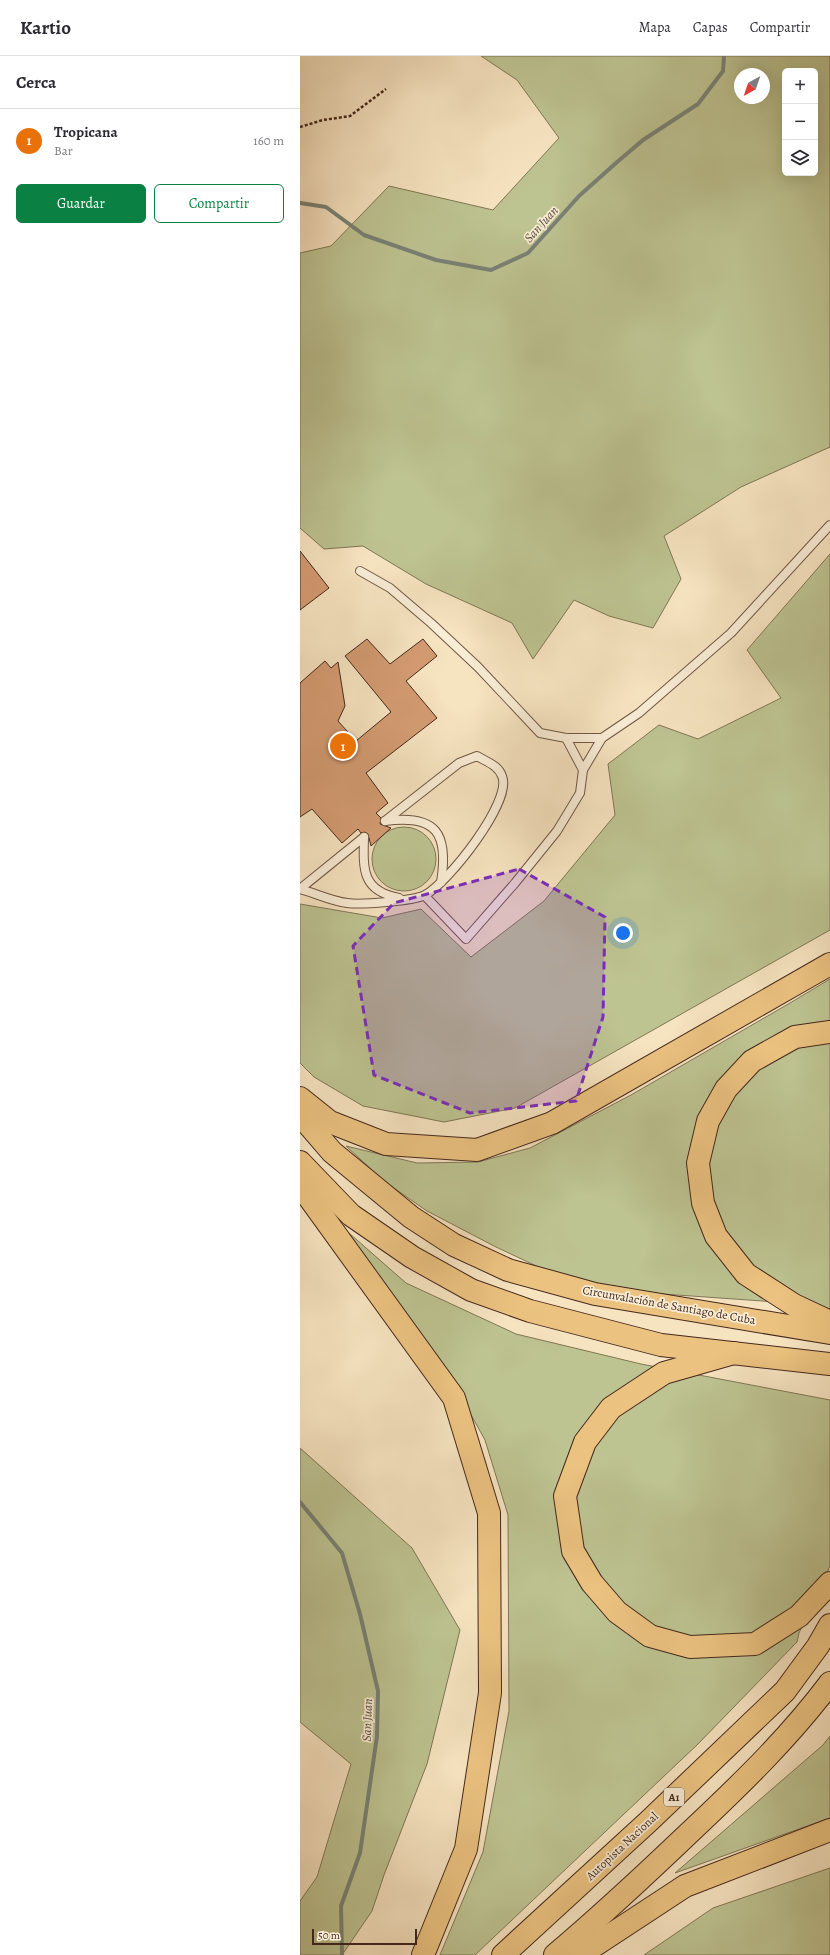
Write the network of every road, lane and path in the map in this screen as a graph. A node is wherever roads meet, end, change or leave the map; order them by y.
1 (386, 89) dead end
2 (300, 127) edge
3 (830, 526) edge
4 (360, 571) dead end
5 (566, 738) junction
6 (602, 738) junction
7 (583, 770) junction
8 (441, 882) junction
9 (425, 896) junction
10 (405, 899) junction
11 (830, 964) edge
12 (830, 1032) edge
13 (300, 1098) edge
14 (300, 1115) edge
15 (300, 1162) edge
16 (300, 1185) edge
17 (830, 1322) edge
18 (830, 1333) edge
19 (734, 1353) junction
20 (830, 1364) edge
21 (830, 1583) edge
22 (830, 1625) edge
23 (830, 1684) edge
24 (830, 1830) edge
25 (423, 1955) edge
26 (503, 1955) edge
27 (555, 1955) edge
28 (580, 1955) edge

1 - 2 path
3 - 6 lane
4 - 5 lane
5 - 6 lane
5 - 7 lane
6 - 7 lane
7 - 9 lane
8 - 8 lane
8 - 9 lane
9 - 10 lane
10 - 10 lane
11 - 13 highway
12 - 17 highway
14 - 18 highway, Circunvalación de Santiago de Cuba
15 - 19 highway
16 - 25 highway
19 - 20 highway
19 - 21 highway
22 - 26 highway, Autopista Nacional / A1
23 - 27 highway
24 - 28 highway

